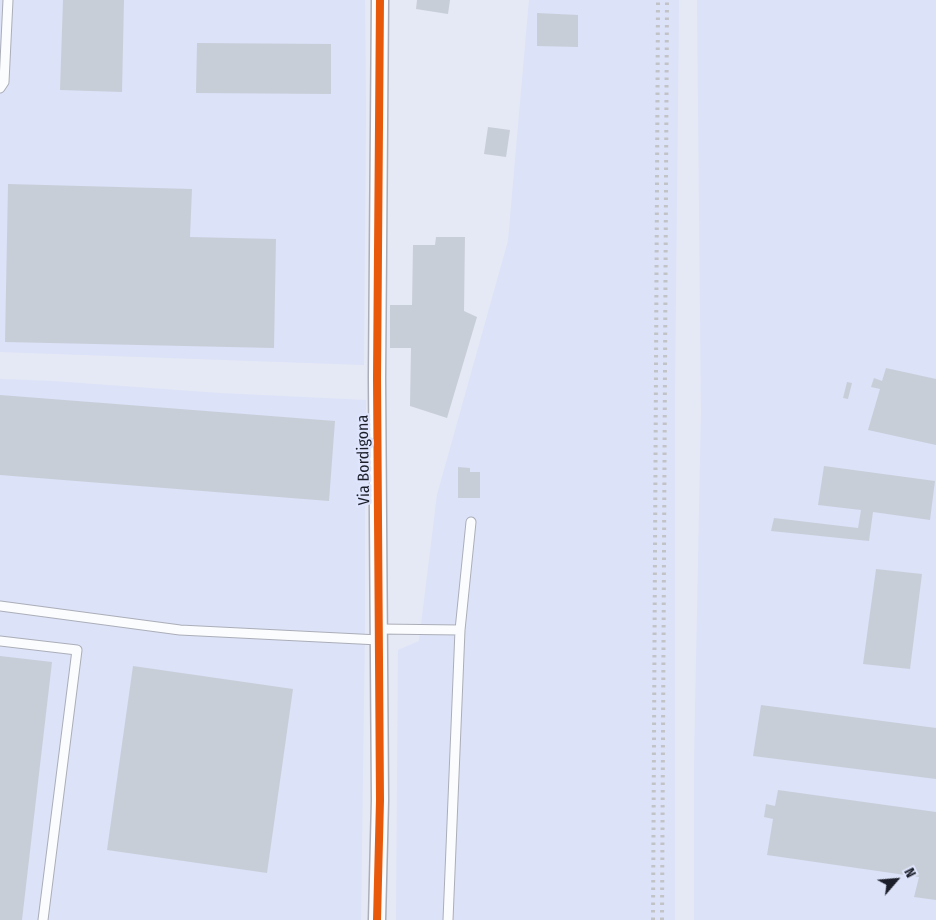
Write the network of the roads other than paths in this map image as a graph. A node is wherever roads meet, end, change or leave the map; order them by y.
1 (8, 0) edge
2 (380, 0) edge
3 (0, 88) edge
4 (471, 522) dead end
5 (0, 606) edge
6 (460, 630) junction
7 (379, 634) junction
8 (0, 641) edge
9 (43, 920) edge
10 (377, 920) edge
11 (448, 920) edge

1 - 3 lane
2 - 7 street, Via Bordigona
4 - 6 lane
5 - 7 lane
6 - 7 lane
6 - 11 lane
7 - 10 street, Via Bordigona
8 - 9 lane

